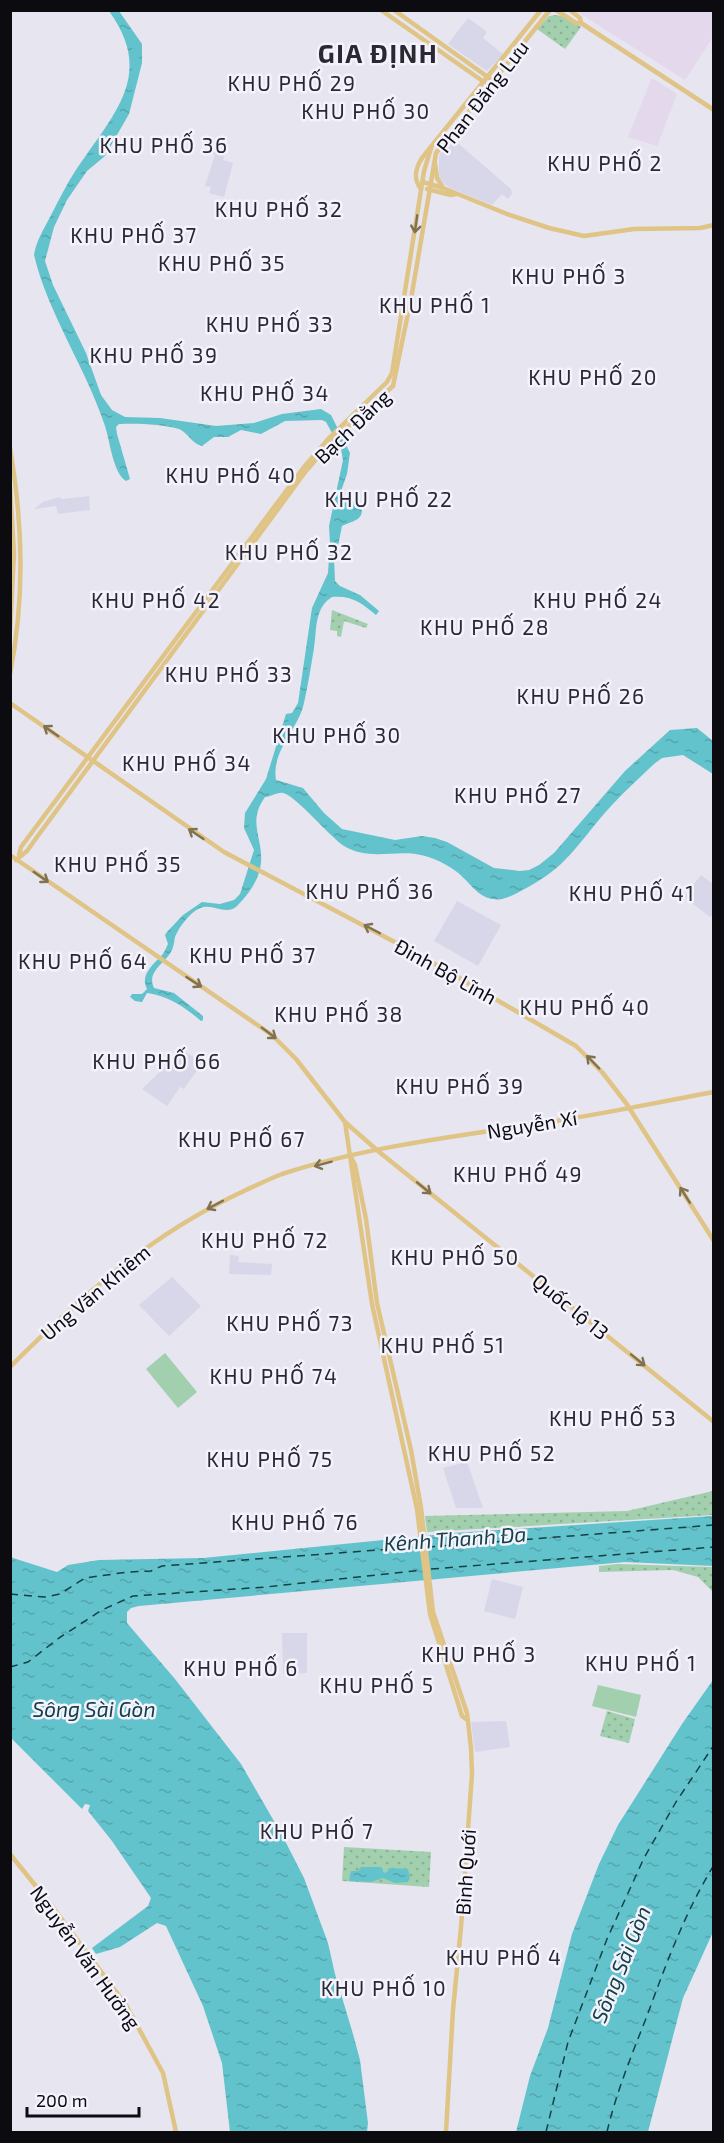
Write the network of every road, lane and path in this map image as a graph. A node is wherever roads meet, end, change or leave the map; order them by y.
1 (381, 10) edge
2 (394, 10) edge
3 (541, 10) edge
4 (550, 10) edge
5 (556, 10) edge
6 (570, 10) edge
7 (581, 23) junction
8 (420, 30) junction
9 (416, 35) junction
10 (487, 76) junction
11 (492, 80) junction
12 (482, 81) junction
13 (489, 85) junction
14 (714, 110) edge
15 (431, 148) junction
16 (436, 153) junction
17 (423, 182) junction
18 (430, 186) junction
19 (443, 188) junction
20 (421, 189) junction
21 (456, 194) junction
22 (714, 225) edge
23 (342, 429) junction
24 (10, 448) edge
25 (10, 486) edge
26 (10, 632) edge
27 (10, 674) edge
28 (10, 703) edge
29 (91, 759) junction
30 (10, 855) edge
31 (17, 858) junction
32 (714, 1092) edge
33 (629, 1108) junction
34 (345, 1122) junction
35 (378, 1151) junction
36 (351, 1156) junction
37 (714, 1241) edge
38 (10, 1367) edge
39 (714, 1422) edge
40 (10, 1854) edge
41 (176, 2133) edge
42 (446, 2133) edge

1 - 9 main road
2 - 8 main road
3 - 10 main road, Phan Đăng Lưu
4 - 11 main road, Phan Đăng Lưu
5 - 7 main road
6 - 7 main road
7 - 14 main road
8 - 9 main road
8 - 10 main road
9 - 12 main road
10 - 11 main road
10 - 12 main road, Phan Đăng Lưu
11 - 13 main road, Phan Đăng Lưu
12 - 13 main road
12 - 15 main road, Phan Đăng Lưu
13 - 16 main road, Phan Đăng Lưu
15 - 17 main road, Phan Đăng Lưu
15 - 20 main road, Phan Đăng Lưu
16 - 18 main road, Phan Đăng Lưu
16 - 19 main road
17 - 18 main road
17 - 20 main road, Phan Đăng Lưu
18 - 19 main road
18 - 20 main road
18 - 21 main road
18 - 23 main road, Bạch Đằng
19 - 21 main road
20 -> 23 main road, Bạch Đằng
21 - 22 main road
23 - 29 main road, Bạch Đằng
24 - 27 main road
25 - 26 main road
29 -> 28 main road
29 - 31 main road, Bạch Đằng
33 -> 29 main road, Đinh Bộ Lĩnh
30 - 31 main road, Quốc lộ 13
31 -> 34 main road, Quốc lộ 13
32 - 33 main road, Nguyễn Xí
33 - 35 main road, Nguyễn Xí
37 -> 33 main road, Đinh Bộ Lĩnh
34 - 35 main road, Quốc lộ 13
34 - 36 main road, Bình Quới
35 - 36 main road, Nguyễn Xí
35 -> 39 main road, Quốc lộ 13
36 -> 38 main road, Ung Văn Khiêm
36 - 42 main road, Bình Quới
40 - 41 main road, Nguyễn Văn Hưởng

